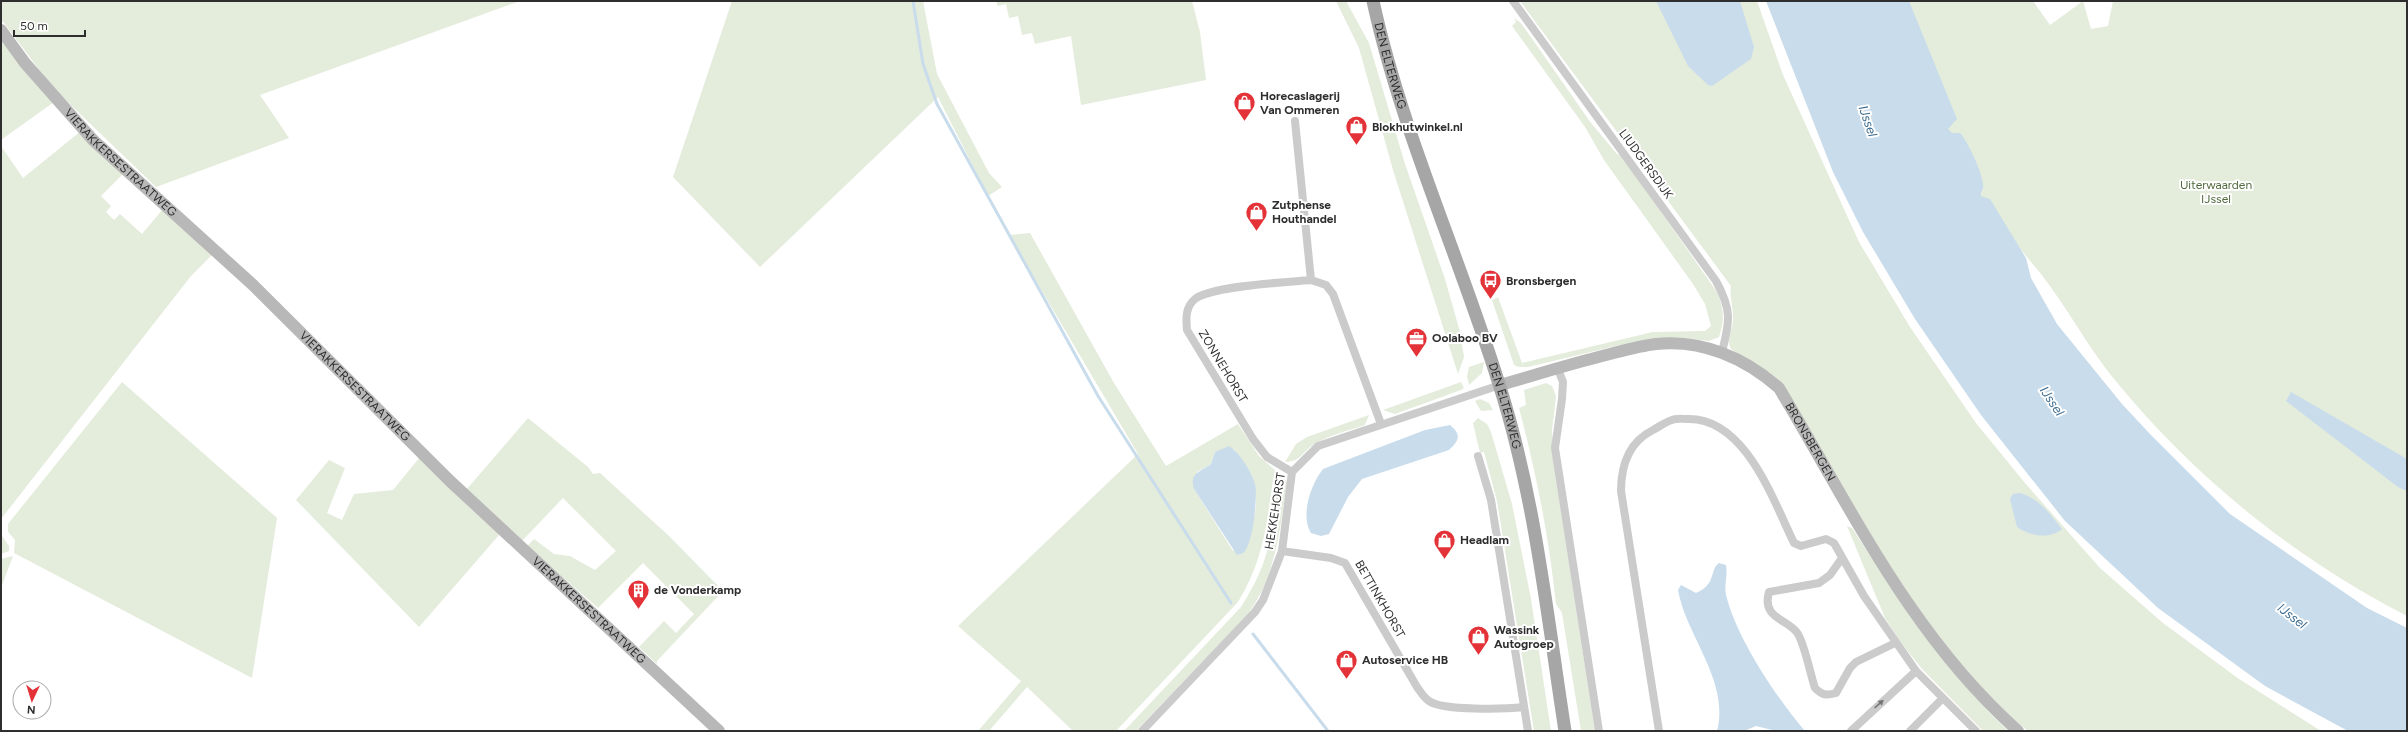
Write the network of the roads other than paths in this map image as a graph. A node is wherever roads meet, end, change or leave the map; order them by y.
1 (1373, 1) edge
2 (1513, 1) edge
3 (1, 30) edge
4 (1295, 121) dead end
5 (1311, 280) junction
6 (1722, 352) junction
7 (1557, 367) junction
8 (1500, 385) junction
9 (1381, 424) junction
10 (1478, 456) dead end
11 (1292, 472) junction
12 (1282, 552) junction
13 (1842, 558) junction
14 (1895, 643) junction
15 (1916, 671) junction
16 (1943, 698) junction
17 (1524, 707) junction
18 (719, 731) edge
19 (1142, 731) edge
20 (1528, 731) edge
21 (1565, 731) edge
22 (1599, 731) edge
23 (1659, 731) edge
24 (1851, 731) edge
25 (1910, 731) edge
26 (1976, 731) edge
27 (2018, 731) edge

1 - 8 main road, DEN ELTERWEG
2 - 6 street, LIUDGERSDIJK
3 - 18 street, VIERAKKERSESTRAATWEG
4 - 5 street
5 - 9 street
5 - 11 street, ZONNEHORST
6 - 7 street, BRONSBERGEN
6 - 27 street, BRONSBERGEN
7 - 8 street, BRONSBERGEN
7 - 22 street
8 - 9 street, HEKKEHORST
8 - 21 main road, DEN ELTERWEG
9 - 11 street, HEKKEHORST
10 - 17 street
11 - 12 street, HEKKEHORST
12 - 17 street, BETTINKHORST
12 - 19 street, HEKKEHORST
13 - 14 street
13 - 14 street
13 - 23 street
14 - 15 street
15 - 16 street
24 -> 15 street
16 - 25 street
16 - 26 street
17 - 20 street

